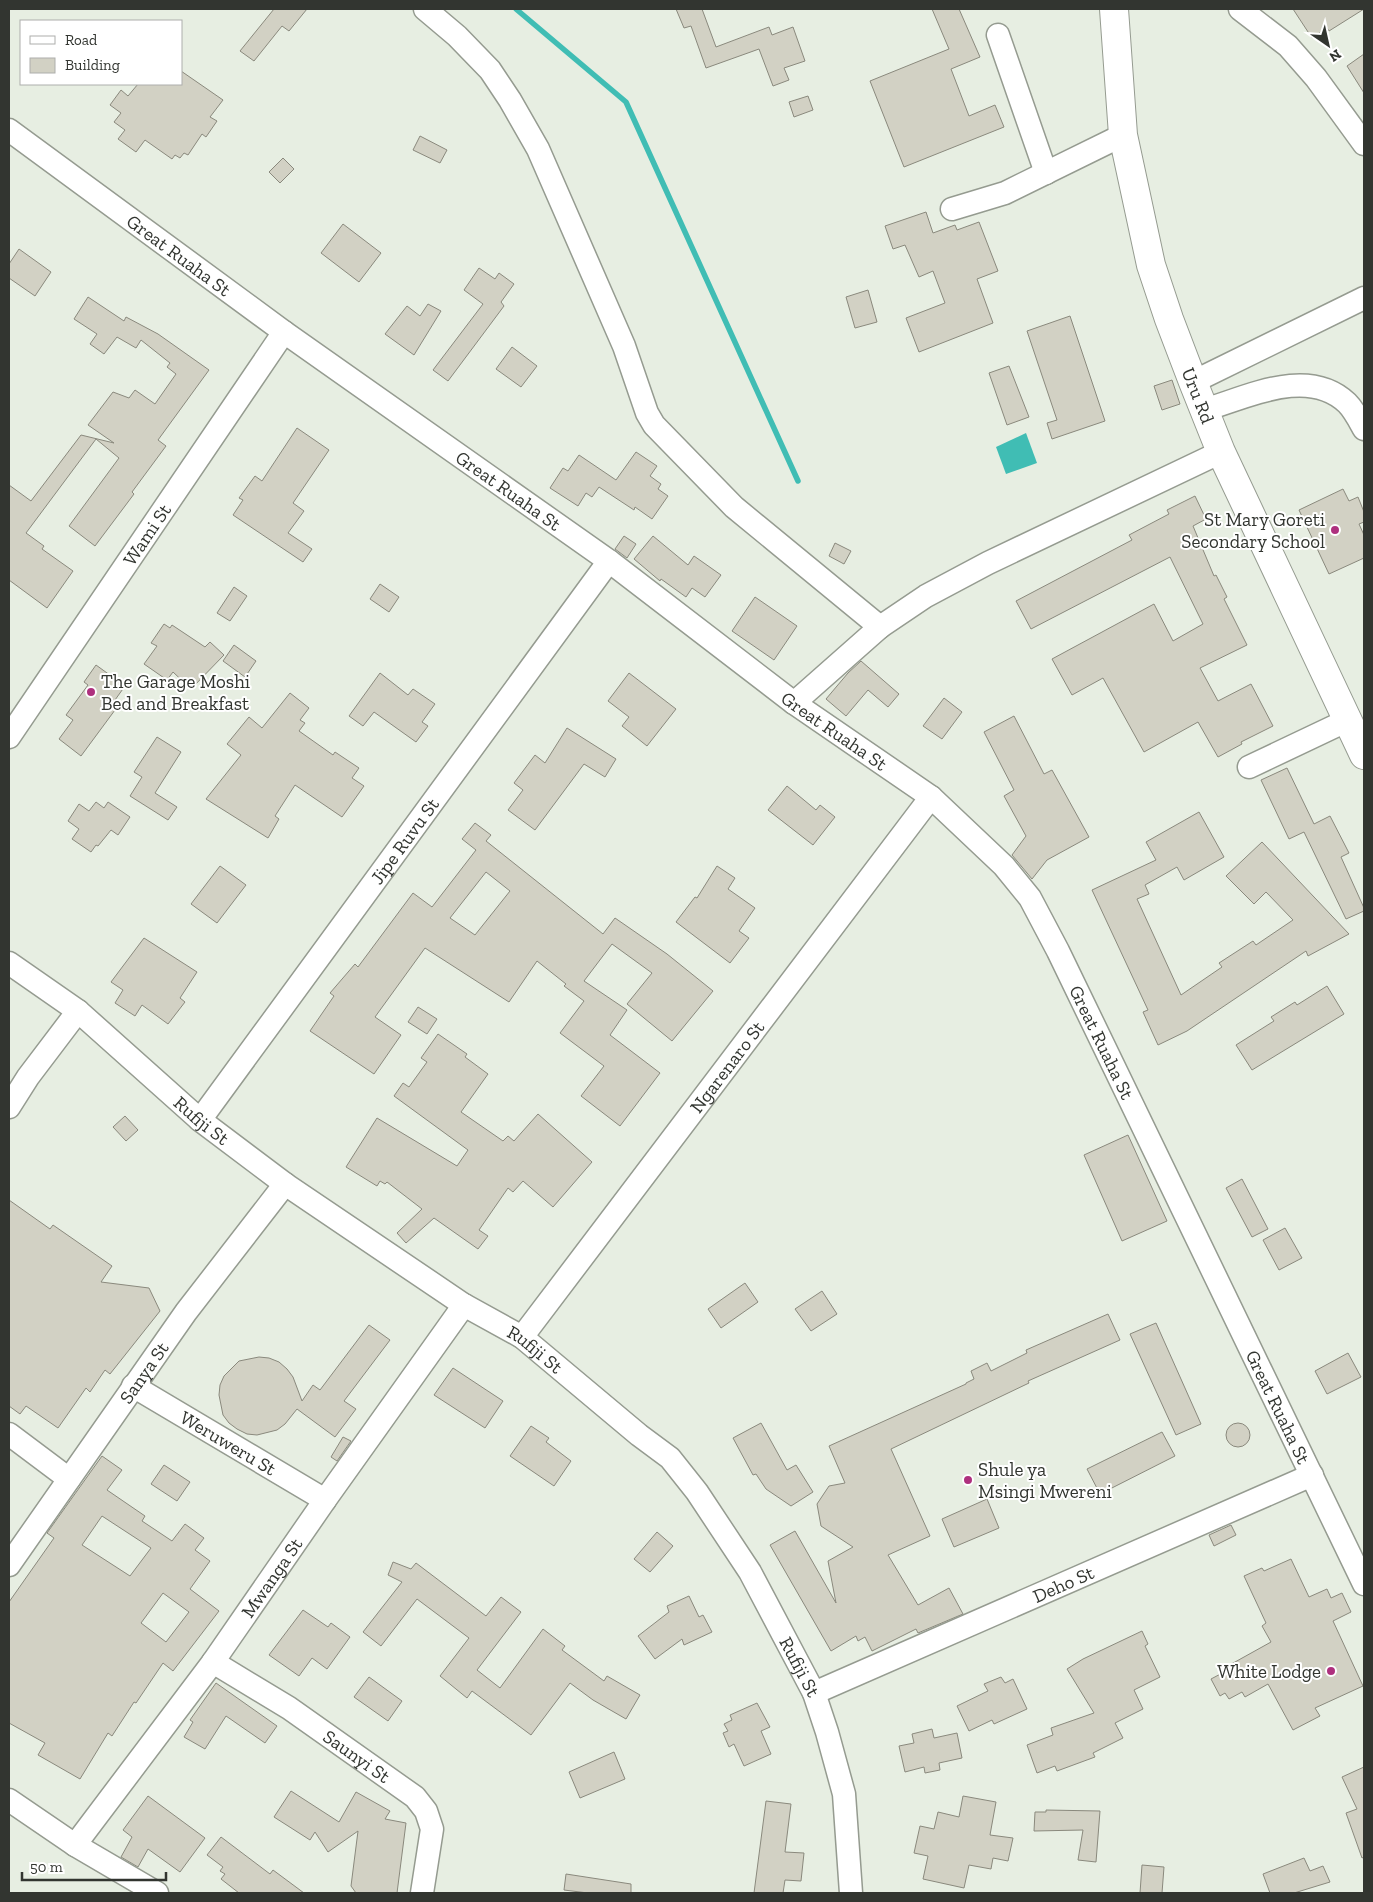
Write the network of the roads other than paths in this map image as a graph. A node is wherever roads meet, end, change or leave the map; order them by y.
1 (425, 9) edge
2 (1114, 9) edge
3 (1240, 9) edge
4 (998, 35) dead end
5 (9, 130) edge
6 (1123, 135) junction
7 (1364, 144) edge
8 (1046, 173) junction
9 (952, 209) dead end
10 (1364, 298) edge
11 (284, 332) junction
12 (1192, 382) junction
13 (1204, 410) junction
14 (1364, 429) edge
15 (1221, 452) junction
16 (609, 561) junction
17 (880, 626) junction
18 (794, 704) junction
19 (1348, 720) junction
20 (9, 737) edge
21 (1364, 755) edge
22 (1249, 767) dead end
23 (931, 796) junction
24 (9, 963) edge
25 (78, 1011) junction
26 (9, 1107) edge
27 (200, 1120) junction
28 (285, 1184) junction
29 (464, 1305) junction
30 (522, 1338) junction
31 (133, 1386) junction
32 (9, 1434) edge
33 (1312, 1475) junction
34 (69, 1479) junction
35 (325, 1500) junction
36 (9, 1565) edge
37 (1364, 1584) edge
38 (213, 1662) junction
39 (814, 1694) junction
40 (9, 1800) edge
41 (75, 1845) junction
42 (157, 1893) edge
43 (422, 1893) edge
44 (851, 1893) edge

1 - 17 street
2 - 6 street, Uru Rd
3 - 7 street
4 - 8 street
5 - 11 street, Great Ruaha St
6 - 8 street
6 - 12 street, Uru Rd
8 - 9 street
10 - 12 street
11 - 16 street, Great Ruaha St
11 - 20 street, Wami St
12 - 13 street, Uru Rd
13 - 14 street
13 - 15 street, Uru Rd
15 - 17 street
15 - 19 street, Uru Rd
16 - 18 street, Great Ruaha St
16 - 27 street, Jipe Ruvu St
17 - 18 street
18 - 23 street, Great Ruaha St
19 - 21 street, Uru Rd
19 - 22 street
23 - 30 street, Ngarenaro St
23 - 33 street, Great Ruaha St
24 - 25 street, Rufiji St
25 - 26 street
25 - 27 street, Rufiji St
27 - 28 street, Rufiji St
28 - 29 street, Rufiji St
28 - 31 street, Sanya St
29 - 30 street, Rufiji St
29 - 35 street, Mwanga St
30 - 39 street, Rufiji St
31 - 34 street, Sanya St
31 - 35 street, Weruweru St
32 - 34 street
33 - 37 street, Great Ruaha St
33 - 39 street, Deho St
34 - 36 street, Sanya St
35 - 38 street, Mwanga St
38 - 41 street, Mwanga St
38 - 43 street, Saunyi St
39 - 44 street, Rufiji St
40 - 41 street
41 - 42 street

